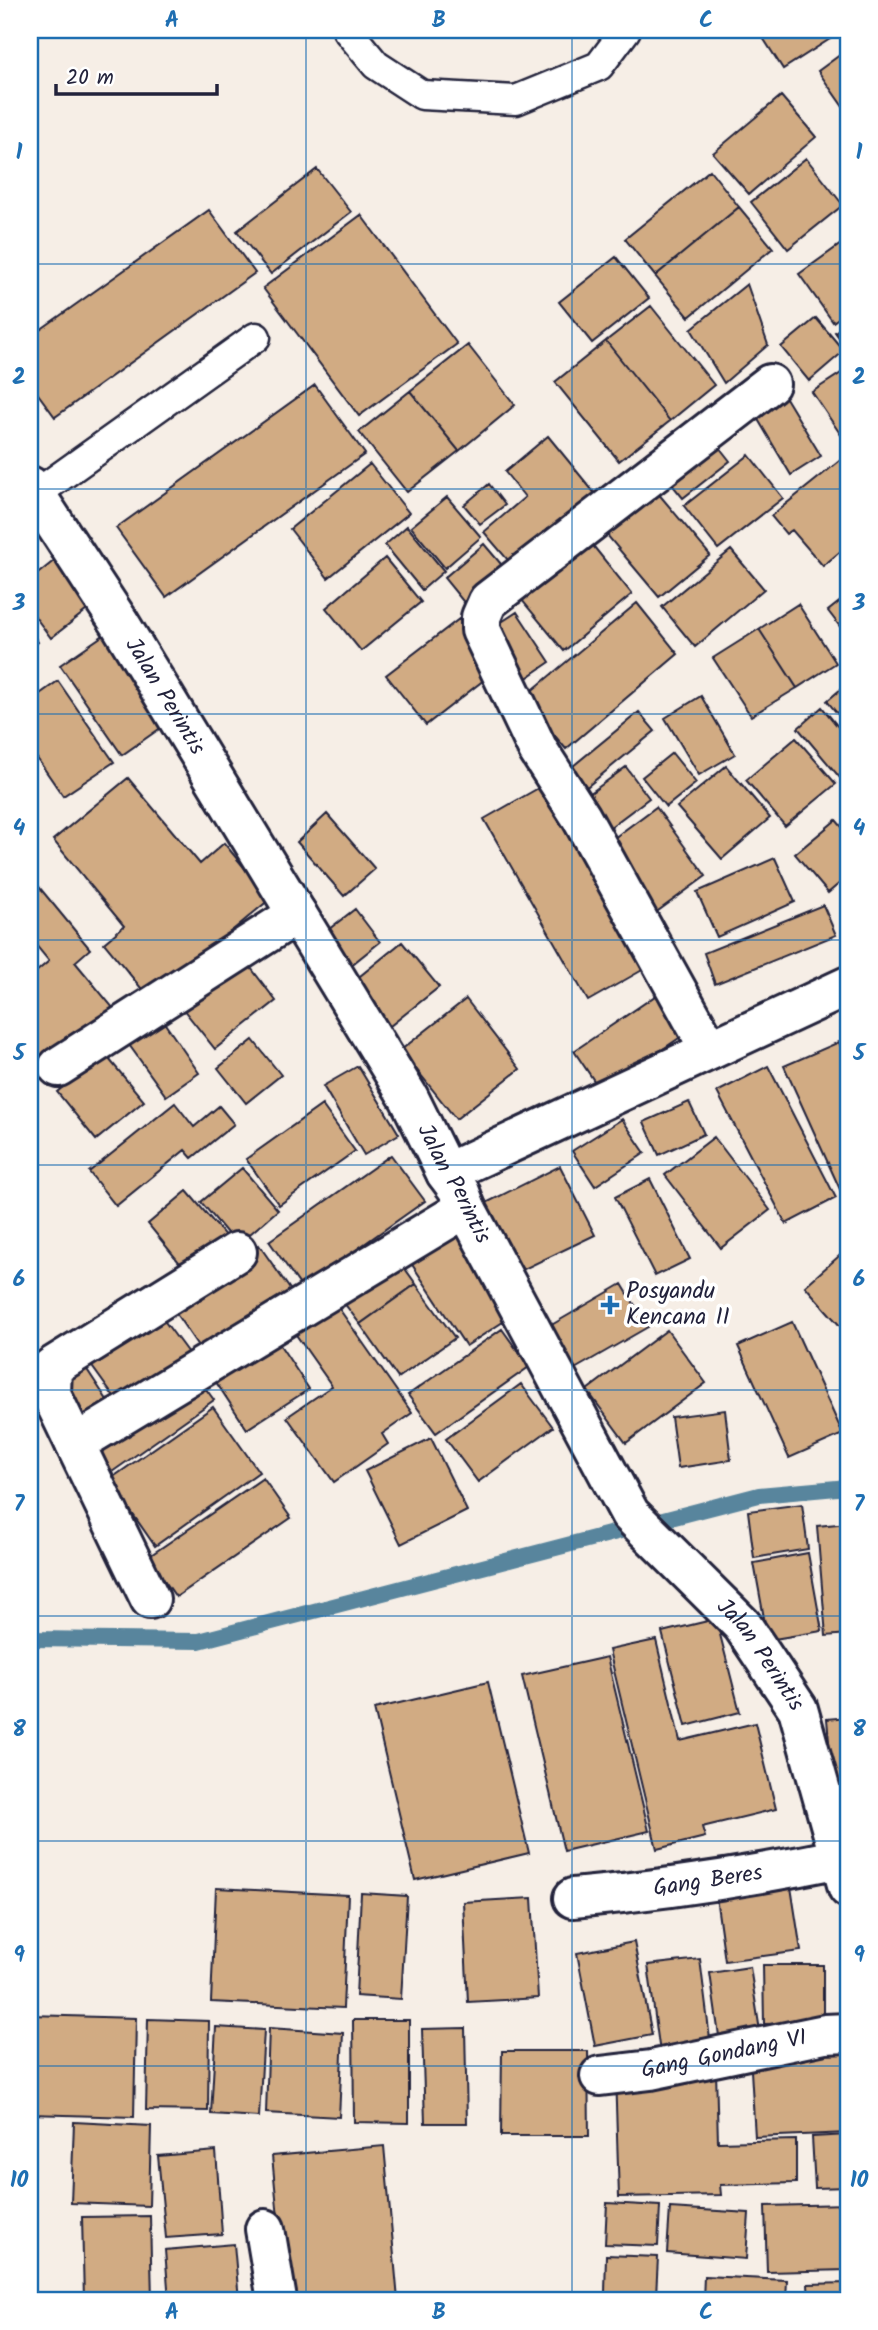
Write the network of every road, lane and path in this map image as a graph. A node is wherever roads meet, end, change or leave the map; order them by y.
1 (347, 30) edge
2 (626, 30) edge
3 (256, 337) dead end
4 (769, 384) dead end
5 (33, 490) edge
6 (297, 914) junction
7 (848, 986) edge
8 (710, 1050) junction
9 (58, 1067) dead end
10 (446, 1173) junction
11 (466, 1208) junction
12 (237, 1252) dead end
13 (75, 1444) junction
14 (150, 1599) dead end
15 (845, 1873) edge
16 (573, 1898) dead end
17 (848, 2033) edge
18 (600, 2076) dead end
19 (265, 2230) dead end
20 (277, 2300) edge

1 - 2 lane
3 - 5 lane
4 - 8 street
5 - 6 street, Jalan Perintis
6 - 9 street
6 - 10 street, Jalan Perintis
7 - 8 street
8 - 10 street
10 - 11 street, Jalan Perintis
11 - 13 street
11 - 15 street, Jalan Perintis
12 - 13 street
13 - 14 street
15 - 16 street, Gang Beres
17 - 18 street, Gang Gondang VI
19 - 20 street

